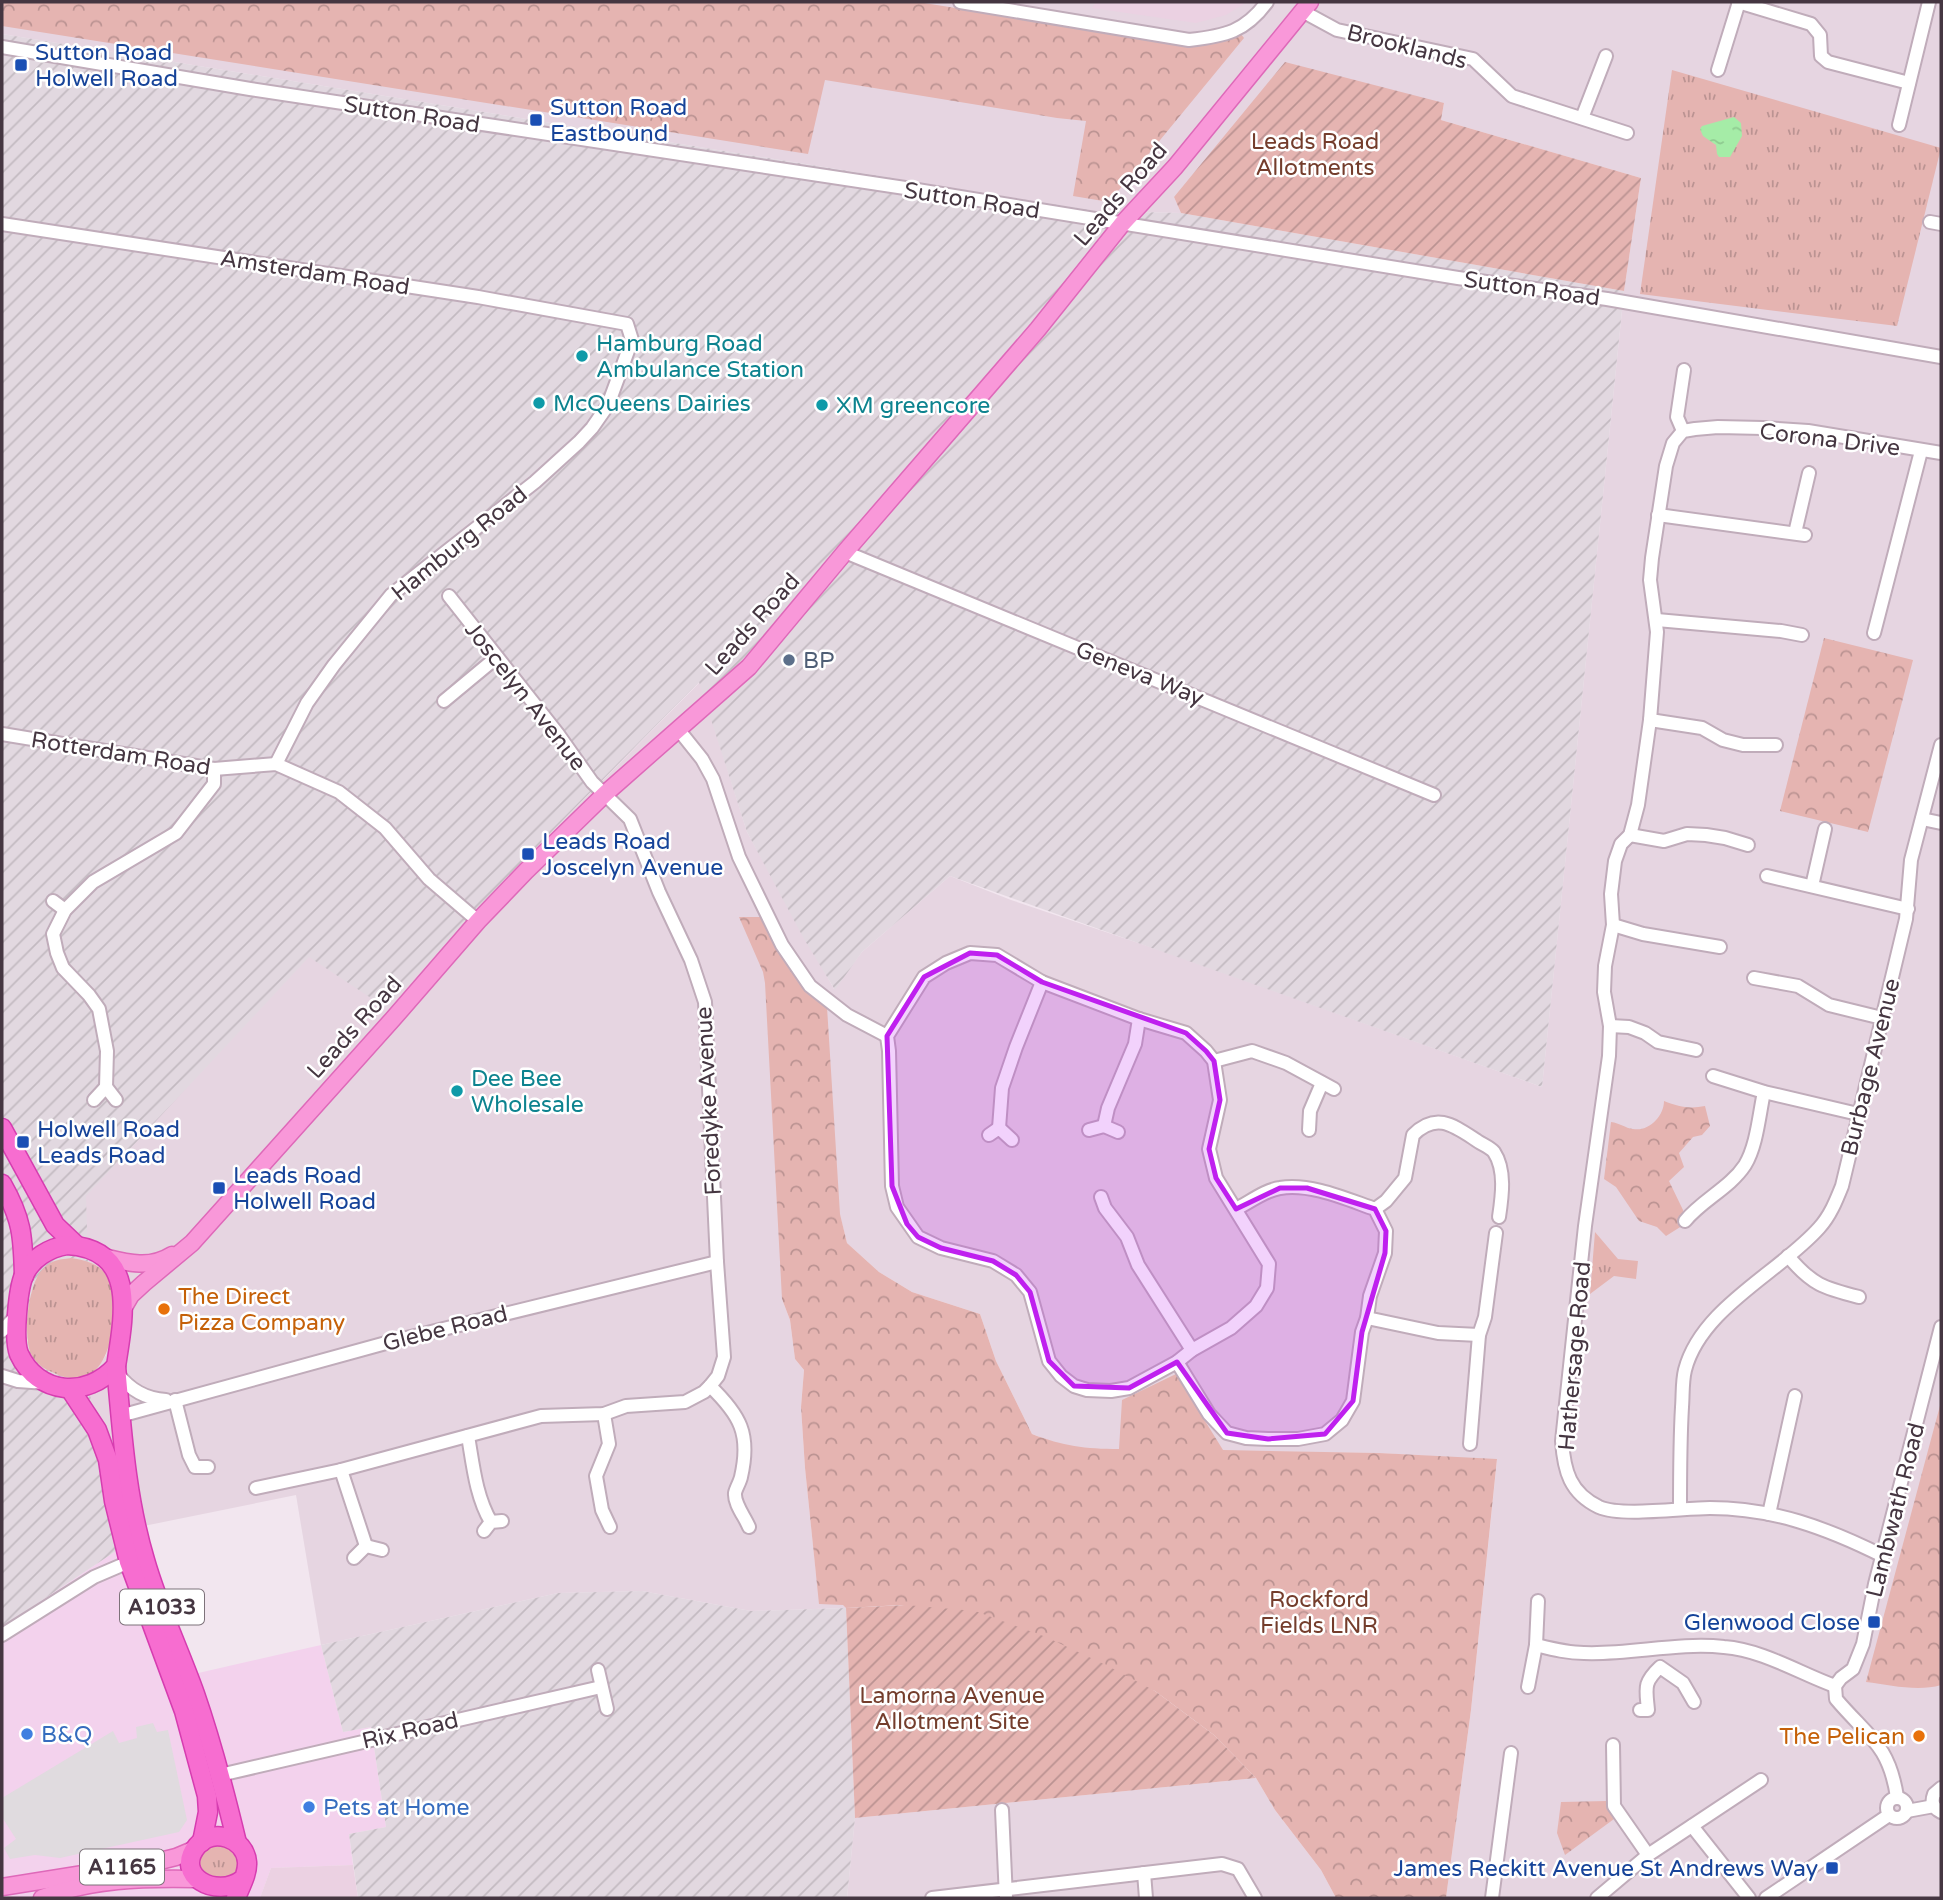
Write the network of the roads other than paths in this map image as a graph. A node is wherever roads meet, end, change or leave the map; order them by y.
1 (960, 2) edge
2 (1268, 2) edge
3 (1739, 2) edge
4 (1929, 2) edge
5 (1001, 5) edge
6 (1306, 6) edge
7 (2, 47) edge
8 (1606, 56) dead end
9 (1718, 70) dead end
10 (1909, 83) junction
11 (1582, 118) junction
12 (1899, 125) dead end
13 (1627, 133) dead end
14 (2, 224) edge
15 (1122, 224) junction
16 (627, 324) joint
17 (1941, 357) edge
18 (1684, 370) dead end
19 (1683, 431) junction
20 (1921, 451) junction
21 (1941, 453) edge
22 (1809, 473) dead end
23 (1658, 515) junction
24 (845, 552) junction
25 (449, 596) dead end
26 (1657, 620) junction
27 (1874, 633) dead end
28 (1802, 635) dead end
29 (497, 656) junction
30 (444, 701) dead end
31 (1650, 720) junction
32 (678, 729) junction
33 (2, 734) edge
34 (1776, 745) dead end
35 (1941, 745) edge
36 (276, 764) junction
37 (214, 769) junction
38 (606, 793) junction
39 (1434, 795) dead end
40 (1922, 820) junction
41 (1941, 823) edge
42 (1825, 829) dead end
43 (1630, 835) junction
44 (1748, 845) dead end
45 (1767, 876) dead end
46 (1812, 886) junction
47 (53, 901) dead end
48 (1908, 909) junction
49 (65, 910) junction
50 (478, 921) junction
51 (1612, 925) junction
52 (1720, 947) dead end
53 (1754, 978) dead end
54 (1042, 982) junction
55 (1882, 1018) junction
56 (1139, 1019) junction
57 (1610, 1026) junction
58 (887, 1036) junction
59 (1696, 1050) dead end
60 (1214, 1061) junction
61 (1713, 1076) dead end
62 (106, 1087) junction
63 (1764, 1092) junction
64 (94, 1100) dead end
65 (116, 1100) dead end
66 (1858, 1114) junction
67 (1104, 1126) junction
68 (2, 1128) edge
69 (1089, 1130) dead end
70 (1309, 1130) dead end
71 (1118, 1132) dead end
72 (1012, 1140) dead end
73 (2, 1184) edge
74 (1101, 1198) dead end
75 (1236, 1209) junction
76 (1375, 1209) junction
77 (1499, 1217) dead end
78 (1685, 1221) dead end
79 (1140, 1231) dead end
80 (1496, 1233) dead end
81 (1127, 1237) junction
82 (192, 1243) junction
83 (76, 1245) junction
84 (1788, 1256) junction
85 (104, 1257) junction
86 (717, 1262) junction
87 (24, 1276) junction
88 (1859, 1297) dead end
89 (124, 1307) junction
90 (17, 1315) junction
91 (1367, 1318) junction
92 (1941, 1327) edge
93 (2, 1331) edge
94 (1479, 1335) junction
95 (1192, 1350) junction
96 (1177, 1362) junction
97 (116, 1369) junction
98 (2, 1376) edge
99 (47, 1383) junction
100 (710, 1387) junction
101 (70, 1389) junction
102 (1795, 1396) dead end
103 (175, 1401) junction
104 (604, 1414) junction
105 (120, 1416) junction
106 (468, 1436) junction
107 (1471, 1444) dead end
108 (208, 1467) dead end
109 (341, 1470) junction
110 (256, 1488) dead end
111 (1680, 1509) junction
112 (1769, 1514) junction
113 (493, 1525) dead end
114 (610, 1527) dead end
115 (749, 1527) dead end
116 (366, 1546) junction
117 (382, 1550) dead end
118 (1882, 1556) junction
119 (354, 1558) dead end
120 (129, 1562) junction
121 (1538, 1601) dead end
122 (2, 1635) edge
123 (1536, 1645) junction
124 (1660, 1647) junction
125 (1660, 1667) junction
126 (598, 1670) dead end
127 (1836, 1686) junction
128 (601, 1687) junction
129 (1528, 1687) dead end
130 (1694, 1702) dead end
131 (607, 1709) dead end
132 (1640, 1710) dead end
133 (1617, 1750) dead end
134 (1511, 1753) dead end
135 (220, 1775) junction
136 (1761, 1780) dead end
137 (1937, 1801) edge
138 (1904, 1805) junction
139 (1002, 1810) dead end
140 (1692, 1826) junction
141 (237, 1843) junction
142 (198, 1845) junction
143 (1648, 1855) junction
144 (1144, 1873) junction
145 (243, 1878) junction
146 (2, 1886) edge
147 (199, 1887) edge
148 (1006, 1893) edge
149 (42, 1898) edge
150 (236, 1898) edge
151 (932, 1898) edge
152 (1146, 1898) edge
153 (1255, 1898) edge
154 (1492, 1898) edge
155 (1597, 1898) edge
156 (1749, 1898) edge
157 (1766, 1898) edge

1 - 5 street
2 - 5 street
3 - 9 street
3 - 10 street
4 - 10 street
6 - 11 street, Brooklands
6 - 15 main road, Leads Road
7 - 15 street, Sutton Road
8 - 11 street
10 - 12 street
11 - 13 street, Brooklands
14 - 16 street, Amsterdam Road
15 - 17 street, Sutton Road
15 - 24 main road, Leads Road
16 - 36 street, Hamburg Road
18 - 19 street
19 - 20 street, Corona Drive
19 - 23 street, Hathersage Road
20 - 21 street, Corona Drive
20 - 27 street
22 - 23 street
23 - 26 street, Hathersage Road
24 - 32 main road, Leads Road
24 - 39 street, Geneva Way
25 - 29 street, Joscelyn Avenue
26 - 28 street
26 - 31 street, Hathersage Road
29 - 30 street
29 - 38 street, Joscelyn Avenue
31 - 34 street
31 - 43 street, Hathersage Road
32 - 38 main road, Leads Road
32 - 58 street
33 - 37 street, Rotterdam Road
35 - 40 street
36 - 37 street, Rotterdam Road
36 - 50 street, Rotterdam Road
37 - 49 street
38 - 50 main road, Leads Road
38 - 86 street, Foredyke Avenue
40 - 41 street
40 - 48 street, Burbage Avenue
42 - 46 street
43 - 44 street
43 - 51 street, Hathersage Road
45 - 46 street
46 - 48 street
47 - 49 street
48 - 55 street, Burbage Avenue
49 - 62 street
50 - 82 main road, Leads Road
51 - 52 street
51 - 57 street, Hathersage Road
53 - 55 street
54 - 56 street
54 - 58 street
54 - 72 street
55 - 66 street, Burbage Avenue
56 - 60 street
56 - 67 street
57 - 59 street
57 - 111 street, Hathersage Road
58 - 96 street
60 - 70 street
60 - 75 street
61 - 63 street
62 - 64 street
62 - 65 street
63 - 66 street
63 - 78 street
66 - 84 street, Burbage Avenue
67 - 69 street
67 - 71 street
68 - 83 highway
73 - 87 highway
74 - 81 street
75 - 76 street
75 - 95 street
76 - 77 street
76 - 91 street
79 - 81 street
80 - 94 street
81 - 95 street
82 - 85 main road, Leads Road
82 - 89 main road, Leads Road
83 - 85 highway
83 - 87 highway
84 - 88 street
84 - 111 street, Burbage Avenue
85 - 89 highway, A1033
86 - 100 street, Foredyke Avenue
86 - 103 street, Glebe Road
87 - 90 highway
89 - 97 highway, A1033
90 - 93 street
90 - 99 highway
91 - 94 street
91 - 96 street
92 - 118 street, Lambwath Road
94 - 107 street
95 - 96 street
97 - 101 highway
97 - 103 street, Glebe Road
97 - 105 highway, A1033
98 - 99 street
99 - 101 highway
100 - 104 street
100 - 115 street
101 - 120 highway, A1033
102 - 112 street
103 - 105 street, Glebe Road
103 - 108 street
104 - 106 street
104 - 114 street
105 - 135 highway, A1033
106 - 109 street
106 - 113 street
109 - 110 street
109 - 116 street
111 - 112 street, Hathersage Road
112 - 118 street, Hathersage Road
116 - 117 street
116 - 119 street
118 - 127 street, Lambwath Road
120 - 122 street
120 - 142 highway, A1033
121 - 123 street
123 - 124 street
123 - 129 street
124 - 125 street
124 - 127 street
125 - 130 street
125 - 132 street
126 - 128 street
127 - 138 street
128 - 131 street
128 - 135 street, Rix Road
133 - 143 street
134 - 154 street
135 - 141 highway, A1033
136 - 140 street
137 - 138 street
138 - 157 street
139 - 148 street
140 - 143 street
140 - 156 street
141 - 142 highway
141 - 145 highway
142 - 146 main road, A1165
142 - 147 highway
143 - 155 street
144 - 148 street
144 - 152 street
144 - 153 street
145 - 147 highway
145 - 150 highway
147 - 149 main road, A1165
148 - 151 street

